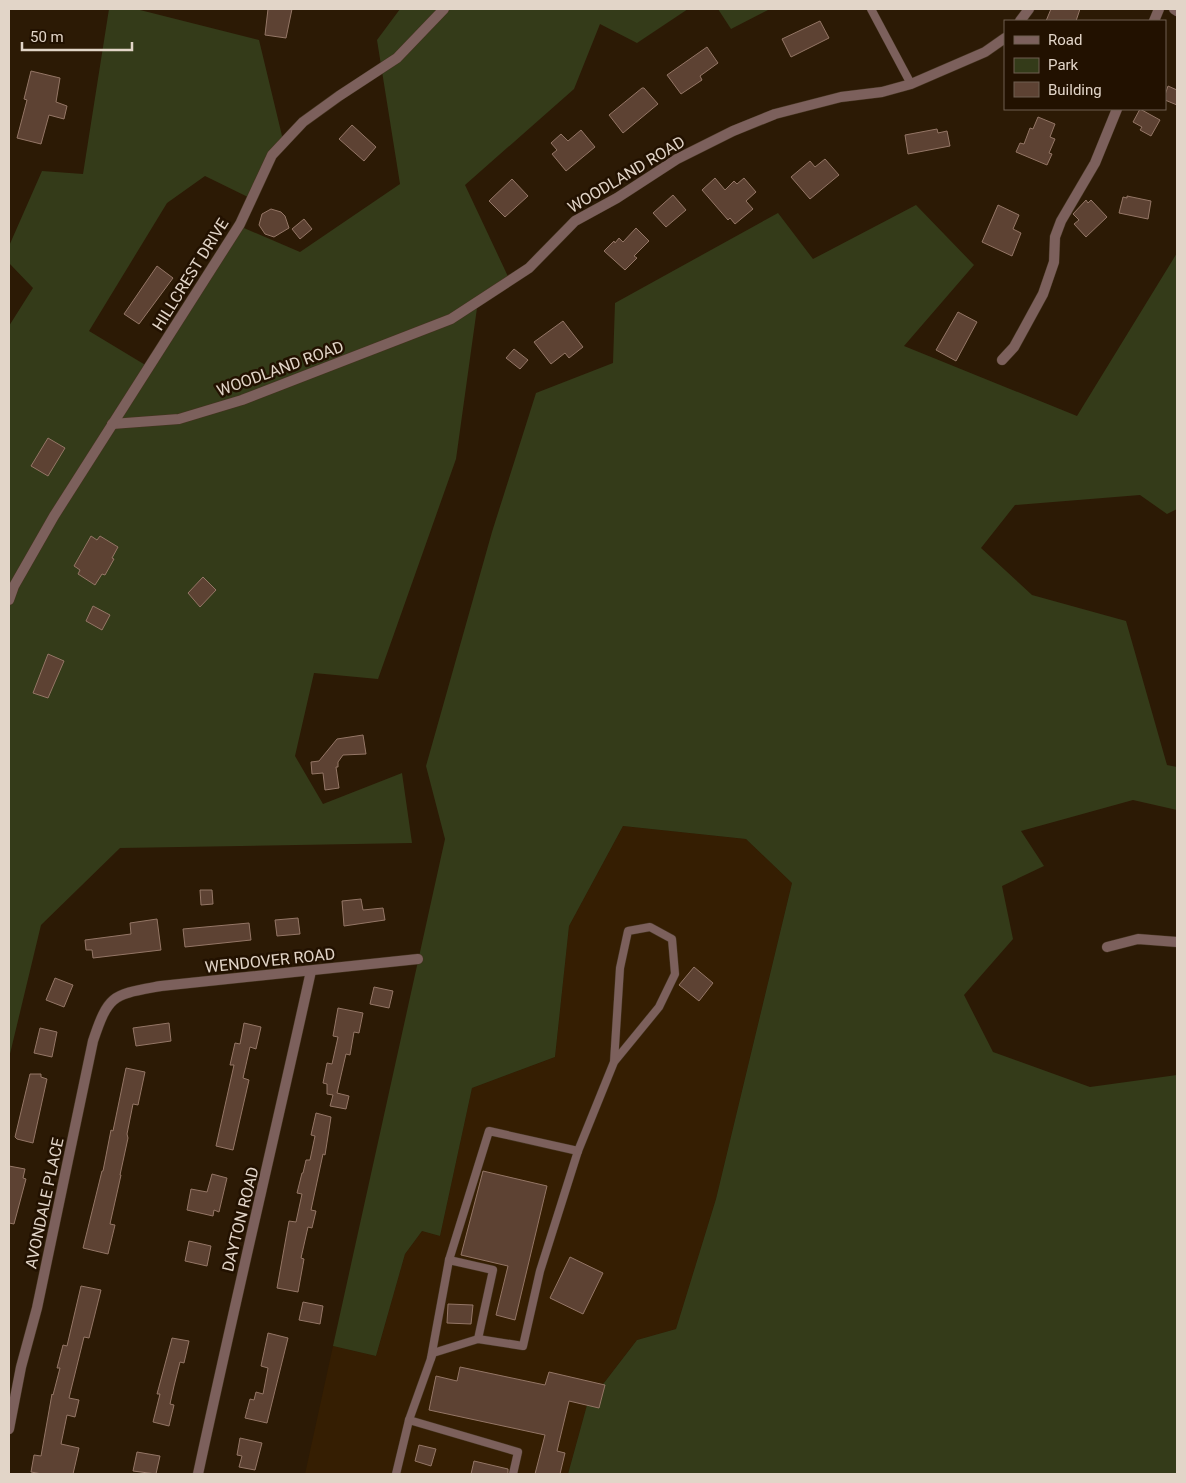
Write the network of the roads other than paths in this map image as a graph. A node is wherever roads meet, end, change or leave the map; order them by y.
1 (444, 9) edge
2 (871, 9) edge
3 (1029, 9) edge
4 (1174, 9) edge
5 (1177, 11) edge
6 (1021, 20) edge
7 (1004, 39) edge
8 (911, 84) junction
9 (1117, 110) edge
10 (1002, 360) dead end
11 (112, 424) junction
12 (9, 600) edge
13 (1177, 942) edge
14 (1107, 947) dead end
15 (418, 958) dead end
16 (311, 971) junction
17 (125, 993) joint
18 (614, 1062) junction
19 (578, 1151) junction
20 (449, 1260) junction
21 (478, 1339) junction
22 (431, 1358) junction
23 (409, 1420) junction
24 (9, 1429) edge
25 (198, 1474) edge
26 (396, 1474) edge
27 (513, 1474) edge

1 - 11 street, HILLCREST DRIVE
2 - 8 lane
3 - 6 street
4 - 5 street
7 - 8 street, WOODLAND ROAD
8 - 11 street, WOODLAND ROAD
9 - 10 street
11 - 12 street, HILLCREST DRIVE
13 - 14 street
15 - 16 street, WENDOVER ROAD
16 - 17 street, WENDOVER ROAD
16 - 25 street, DAYTON ROAD
17 - 24 street, AVONDALE PLACE
18 - 18 lane
18 - 19 lane
19 - 20 lane
19 - 21 lane
20 - 21 lane
20 - 22 lane
21 - 22 lane
22 - 23 lane
23 - 26 lane
23 - 27 lane

